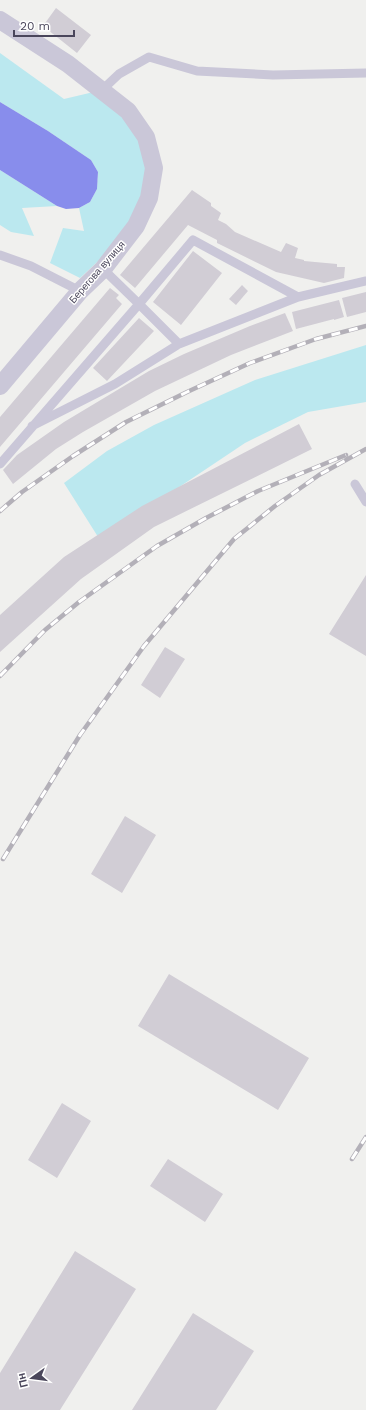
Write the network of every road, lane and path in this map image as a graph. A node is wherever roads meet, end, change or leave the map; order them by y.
1 (0, 20) edge
2 (366, 73) edge
3 (102, 90) junction
4 (0, 255) edge
5 (103, 269) junction
6 (366, 281) edge
7 (80, 291) junction
8 (298, 297) junction
9 (139, 304) junction
10 (179, 344) junction
11 (0, 386) edge
12 (32, 426) junction
13 (0, 464) edge
14 (355, 484) dead end
15 (366, 502) edge

1 - 3 street, Берегова вулиця
2 - 3 lane
3 - 5 street, Берегова вулиця
4 - 7 lane
5 - 7 street, Берегова вулиця
5 - 9 lane
6 - 8 lane
7 - 11 street, Берегова вулиця
8 - 9 lane
8 - 10 lane
9 - 10 lane
9 - 12 lane
10 - 12 lane
12 - 13 lane
14 - 15 lane

